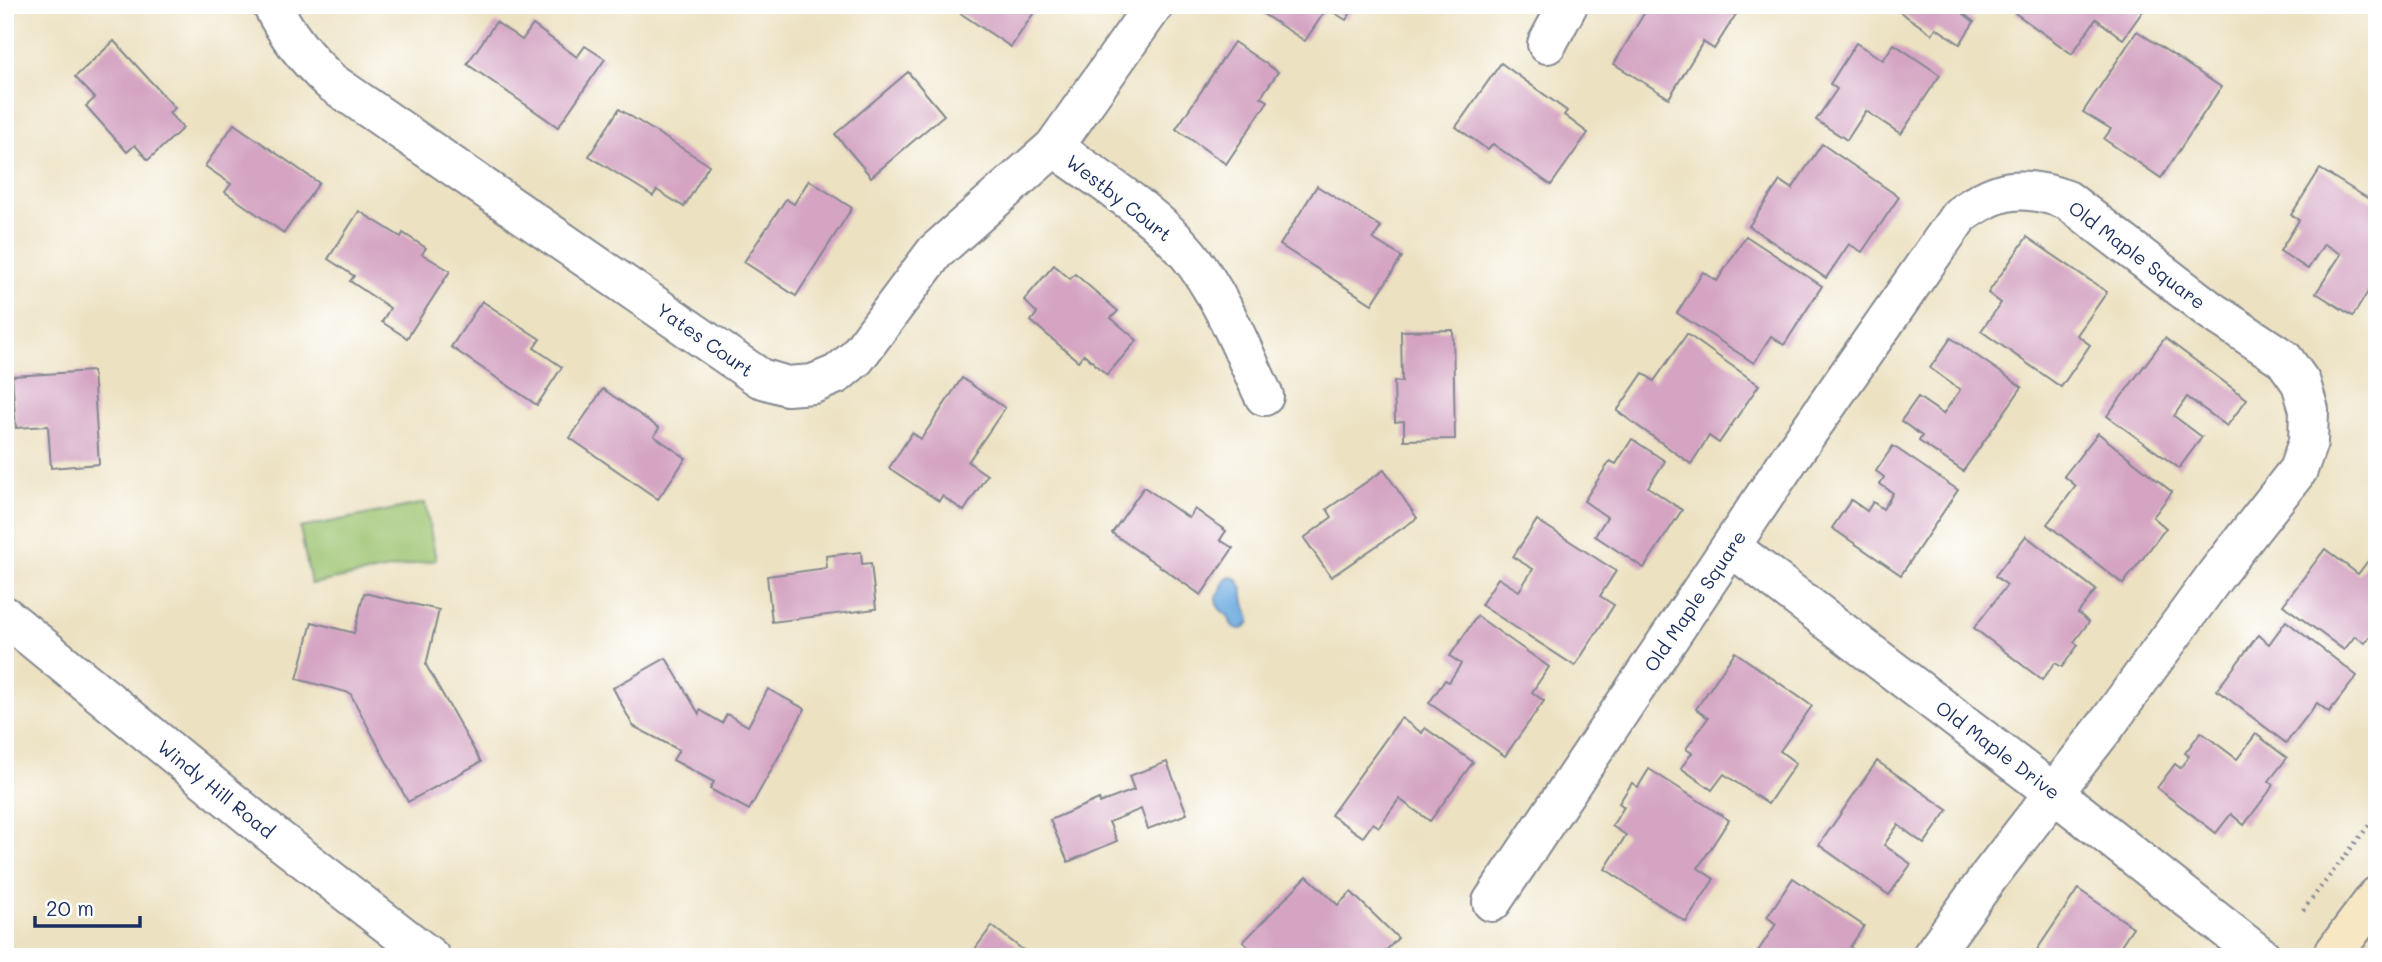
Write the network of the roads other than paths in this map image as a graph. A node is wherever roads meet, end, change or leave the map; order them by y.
1 (272, 5) edge
2 (1154, 5) edge
3 (1568, 5) edge
4 (1547, 44) dead end
5 (1054, 147) junction
6 (1264, 396) dead end
7 (1731, 547) junction
8 (5, 616) edge
9 (2053, 793) junction
10 (2377, 896) edge
11 (1492, 902) dead end
12 (430, 957) edge
13 (1931, 957) edge
14 (2262, 957) edge
15 (2331, 957) edge

1 - 5 street, Yates Court
2 - 5 street, Yates Court
3 - 4 street
5 - 6 street, Westby Court
7 - 9 street, Old Maple Drive
7 - 9 street, Old Maple Square
7 - 11 street, Old Maple Square
8 - 12 street, Windy Hill Road
9 - 13 street, Old Maple Square
9 - 14 street, Old Maple Drive
10 - 15 main road

